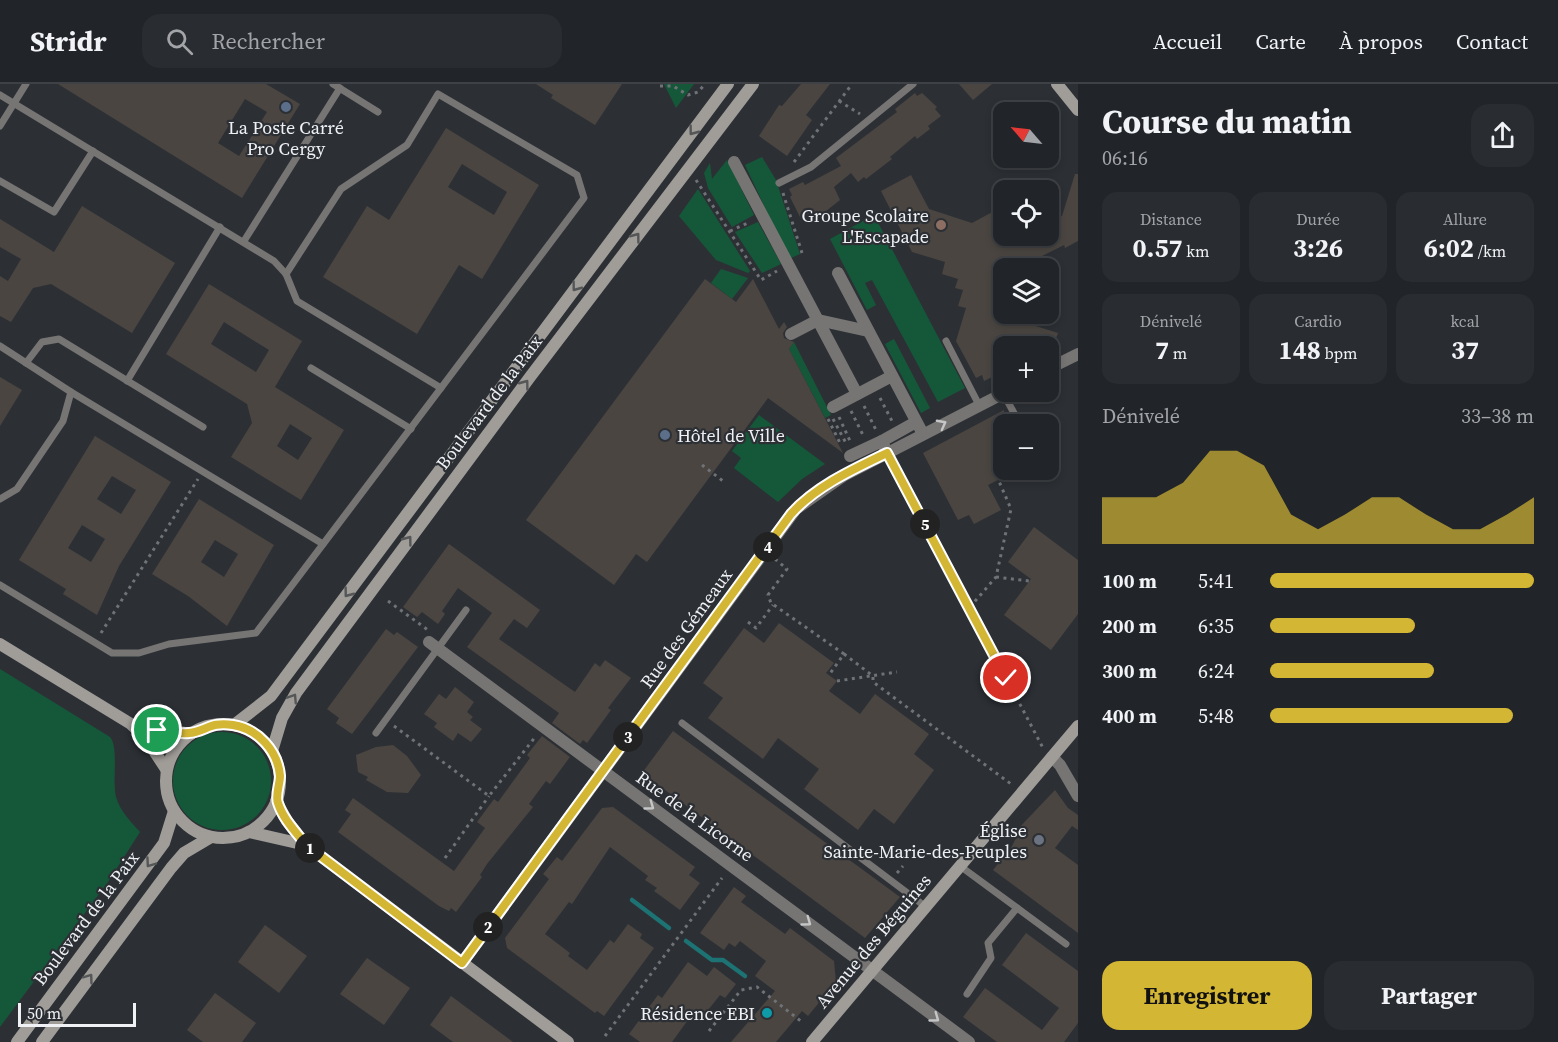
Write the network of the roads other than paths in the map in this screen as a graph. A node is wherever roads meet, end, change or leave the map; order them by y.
1 (26, 84) edge
2 (728, 84) edge
3 (753, 84) edge
4 (913, 84) edge
5 (1057, 84) edge
6 (336, 86) edge
7 (0, 95) edge
8 (14, 104) junction
9 (1078, 110) edge
10 (378, 112) dead end
11 (0, 126) edge
12 (93, 151) junction
13 (734, 162) dead end
14 (0, 181) edge
15 (779, 183) road end
16 (220, 227) junction
17 (244, 241) junction
18 (838, 273) dead end
19 (286, 274) junction
20 (818, 320) junction
21 (868, 331) junction
22 (790, 334) dead end
23 (946, 341) dead end
24 (0, 346) edge
25 (1078, 354) edge
26 (26, 363) junction
27 (1059, 364) edge
28 (311, 368) dead end
29 (892, 376) junction
30 (127, 381) junction
31 (441, 388) junction
32 (71, 392) junction
33 (859, 397) junction
34 (993, 398) edge
35 (979, 405) junction
36 (833, 407) road end
37 (916, 422) junction
38 (203, 427) dead end
39 (411, 429) junction
40 (923, 434) junction
41 (882, 443) junction
42 (846, 452) road end
43 (0, 499) edge
44 (323, 544) junction
45 (0, 585) edge
46 (466, 610) dead end
47 (0, 644) edge
48 (434, 645) junction
49 (682, 723) dead end
50 (131, 724) junction
51 (234, 725) junction
52 (1078, 726) edge
53 (376, 733) dead end
54 (191, 734) junction
55 (272, 751) junction
56 (1051, 756) junction
57 (166, 769) junction
58 (603, 771) junction
59 (1078, 796) edge
60 (276, 801) junction
61 (174, 811) junction
62 (249, 832) junction
63 (211, 837) junction
64 (306, 845) junction
65 (960, 866) junction
66 (926, 907) junction
67 (1017, 908) junction
68 (1066, 944) dead end
69 (462, 963) junction
70 (873, 970) junction
71 (967, 994) dead end
72 (17, 1042) edge
73 (42, 1042) edge
74 (568, 1042) edge
75 (812, 1042) edge
76 (969, 1042) edge

1 - 8 lane
2 -> 51 main road, Boulevard de la Paix
55 -> 3 main road, Boulevard de la Paix
4 - 15 lane
5 - 9 main road
6 - 10 lane
6 - 17 lane
7 - 8 lane
8 - 11 lane
8 - 12 lane
12 - 14 lane
12 - 16 lane
13 - 20 street
16 - 17 lane
16 - 30 lane
17 - 19 lane
18 - 21 street
19 - 31 lane
19 - 31 lane
20 - 21 street
20 - 22 street
20 - 33 street
21 - 29 street
23 - 35 lane
24 - 26 lane
25 - 27 street
26 - 30 lane
26 - 32 lane
28 - 39 lane
29 - 33 street
29 - 37 street
30 - 38 lane
31 - 39 lane
32 - 43 lane
32 - 44 lane
33 - 36 street
34 - 35 street, Rue des Gémeaux
40 -> 35 street, Rue des Gémeaux
37 - 40 street
37 - 41 street
39 - 44 lane
40 - 41 street, Rue des Gémeaux
41 - 42 street
41 - 58 street, Rue des Gémeaux
44 - 45 lane
46 - 48 lane
47 - 50 main road
48 - 53 lane
48 - 58 street, Rue de la Licorne
49 - 66 lane
50 - 54 main road
50 - 57 main road
51 - 54 main road
51 - 55 main road
52 - 56 main road, Avenue des Béguines
54 - 57 main road
55 - 60 main road
56 - 59 street
56 - 65 main road, Avenue des Béguines
57 - 61 main road
58 - 69 street, Rue des Gémeaux
58 -> 70 street, Rue de la Licorne
60 - 62 main road
60 - 64 main road
61 - 63 main road
61 -> 72 main road, Boulevard de la Paix
62 - 63 main road
62 - 64 main road
73 -> 63 main road, Boulevard de la Paix
64 - 69 main road
65 - 66 main road, Avenue des Béguines
65 - 67 lane
66 - 70 main road, Avenue des Béguines
67 - 68 lane
67 - 71 lane
69 - 74 main road
70 - 75 main road, Avenue des Béguines
70 -> 76 street, Rue de la Licorne

